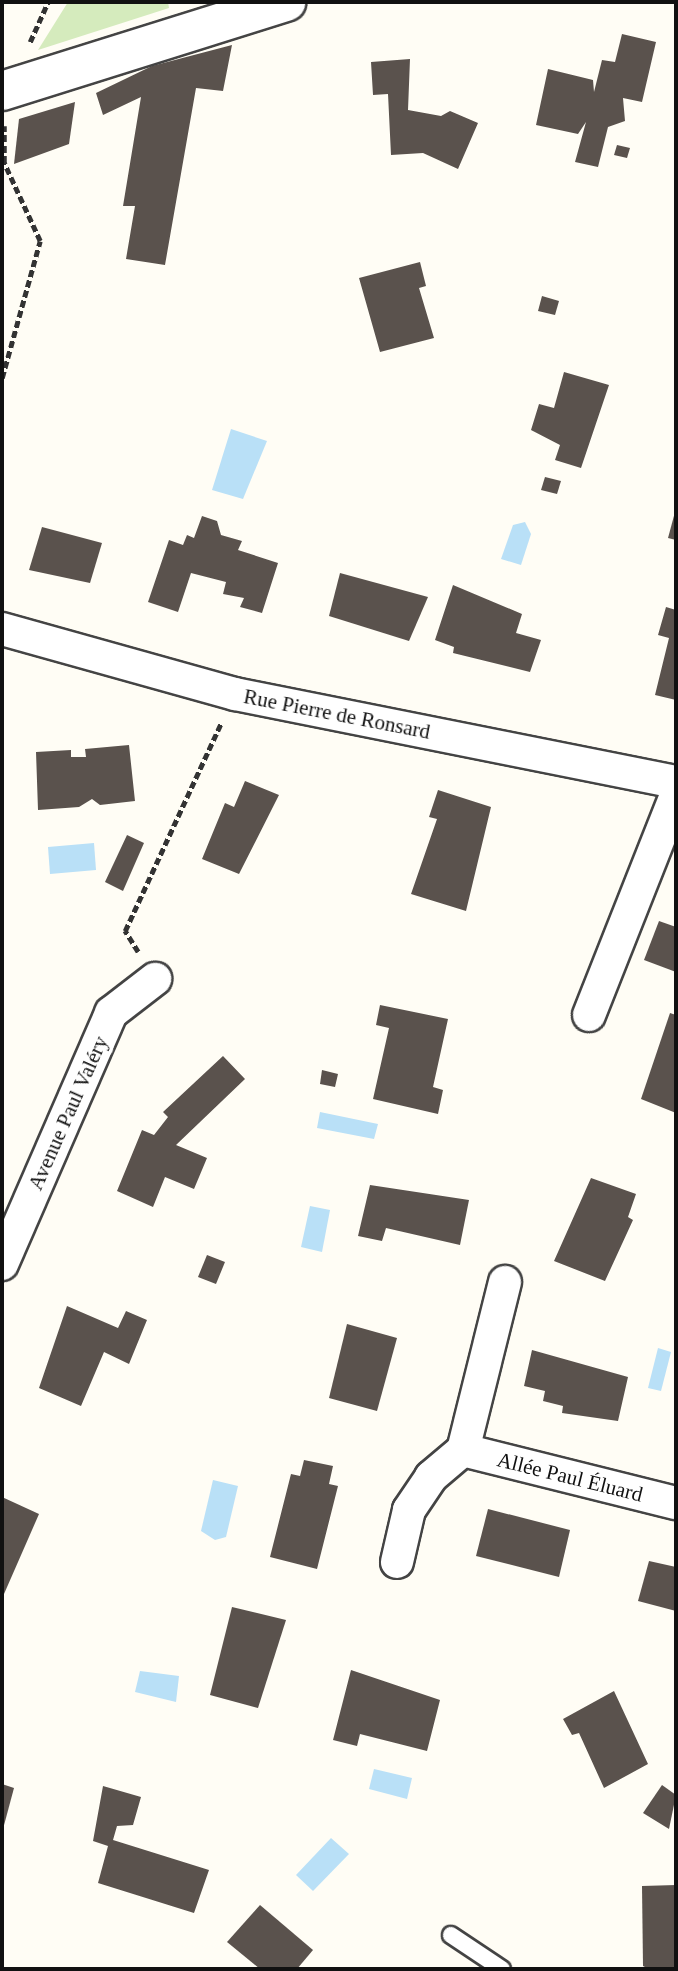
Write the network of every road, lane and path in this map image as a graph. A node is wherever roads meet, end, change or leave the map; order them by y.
1 (48, 2) edge
2 (286, 2) edge
3 (28, 47) dead end
4 (3, 101) edge
5 (2, 377) edge
6 (2, 629) edge
7 (234, 694) junction
8 (676, 782) edge
9 (676, 795) edge
10 (155, 979) joint
11 (589, 1015) dead end
12 (2, 1264) edge
13 (505, 1282) dead end
14 (463, 1450) junction
15 (676, 1503) edge
16 (397, 1562) dead end
17 (451, 1935) dead end
18 (502, 1969) edge

1 - 3 path
2 - 4 street
4 - 5 path
6 - 7 street, Rue Pierre de Ronsard
7 - 8 street, Rue Pierre de Ronsard
7 - 10 path
9 - 11 street
10 - 12 street, Avenue Paul Valéry
13 - 14 street
14 - 15 street, Allée Paul Éluard
14 - 16 street
17 - 18 lane

